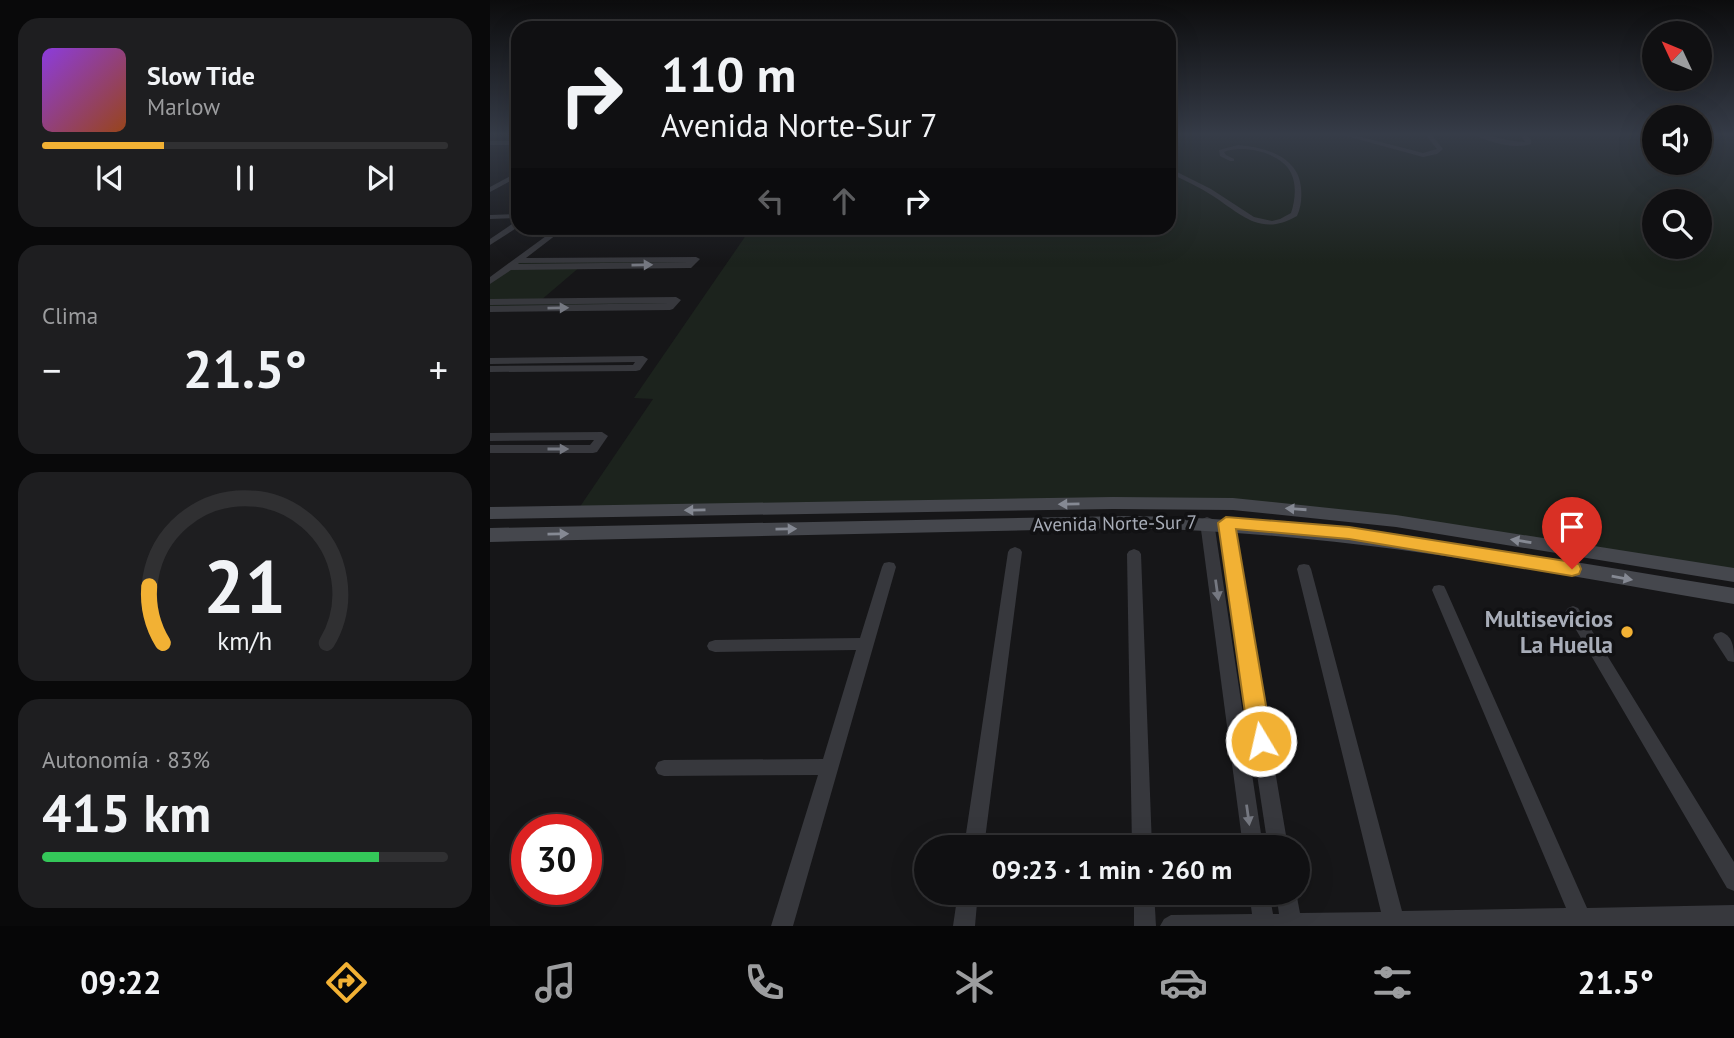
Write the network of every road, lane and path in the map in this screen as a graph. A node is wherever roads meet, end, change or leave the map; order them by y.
1 (511, 176) edge
2 (1181, 176) edge
3 (1295, 176) edge
4 (490, 190) edge
5 (511, 216) edge
6 (490, 217) edge
7 (511, 221) edge
8 (511, 229) edge
9 (490, 235) edge
10 (552, 235) edge
11 (490, 243) edge
12 (513, 264) junction
13 (490, 281) edge
14 (490, 302) edge
15 (490, 309) edge
16 (490, 361) edge
17 (490, 369) edge
18 (490, 437) edge
19 (490, 449) edge
20 (490, 513) edge
21 (1216, 522) junction
22 (490, 535) edge
23 (1015, 552) dead end
24 (1134, 554) dead end
25 (890, 567) dead end
26 (1304, 569) dead end
27 (1729, 574) edge
28 (1439, 590) dead end
29 (1734, 596) edge
30 (1573, 612) dead end
31 (1721, 638) dead end
32 (866, 644) junction
33 (715, 646) dead end
34 (1734, 656) edge
35 (829, 767) junction
36 (664, 768) dead end
37 (976, 835) edge
38 (1142, 835) edge
39 (1252, 835) edge
40 (1276, 835) edge
41 (1734, 881) edge
42 (966, 905) edge
43 (1144, 905) edge
44 (1261, 905) edge
45 (1288, 905) edge
46 (1734, 916) edge
47 (1583, 922) edge
48 (1394, 924) edge
49 (1264, 925) edge
50 (1291, 925) edge
51 (782, 926) edge
52 (964, 926) edge
53 (1144, 926) edge
54 (1171, 926) edge

1 - 4 street
2 - 3 street
5 - 6 street
7 - 9 street
8 - 11 street
10 - 12 street
12 -> 12 street
12 - 13 street
15 -> 14 street
16 - 17 street
19 -> 18 street
27 -> 20 main road, Avenida Norte-Sur 7
22 -> 21 main road, Avenida Norte-Sur 7
21 -> 29 main road, Avenida Norte-Sur 7
21 -> 39 street
21 - 40 street
23 - 37 street
24 - 38 street
25 - 32 street
26 - 48 street
28 - 47 street
30 - 41 street
31 - 34 street
32 - 33 street
32 - 35 street
35 - 36 street
35 - 51 street
42 - 52 street
43 - 53 street
44 - 49 street
45 - 50 street
46 - 47 street
47 - 48 street
48 - 50 street
49 - 50 street
49 - 54 street

